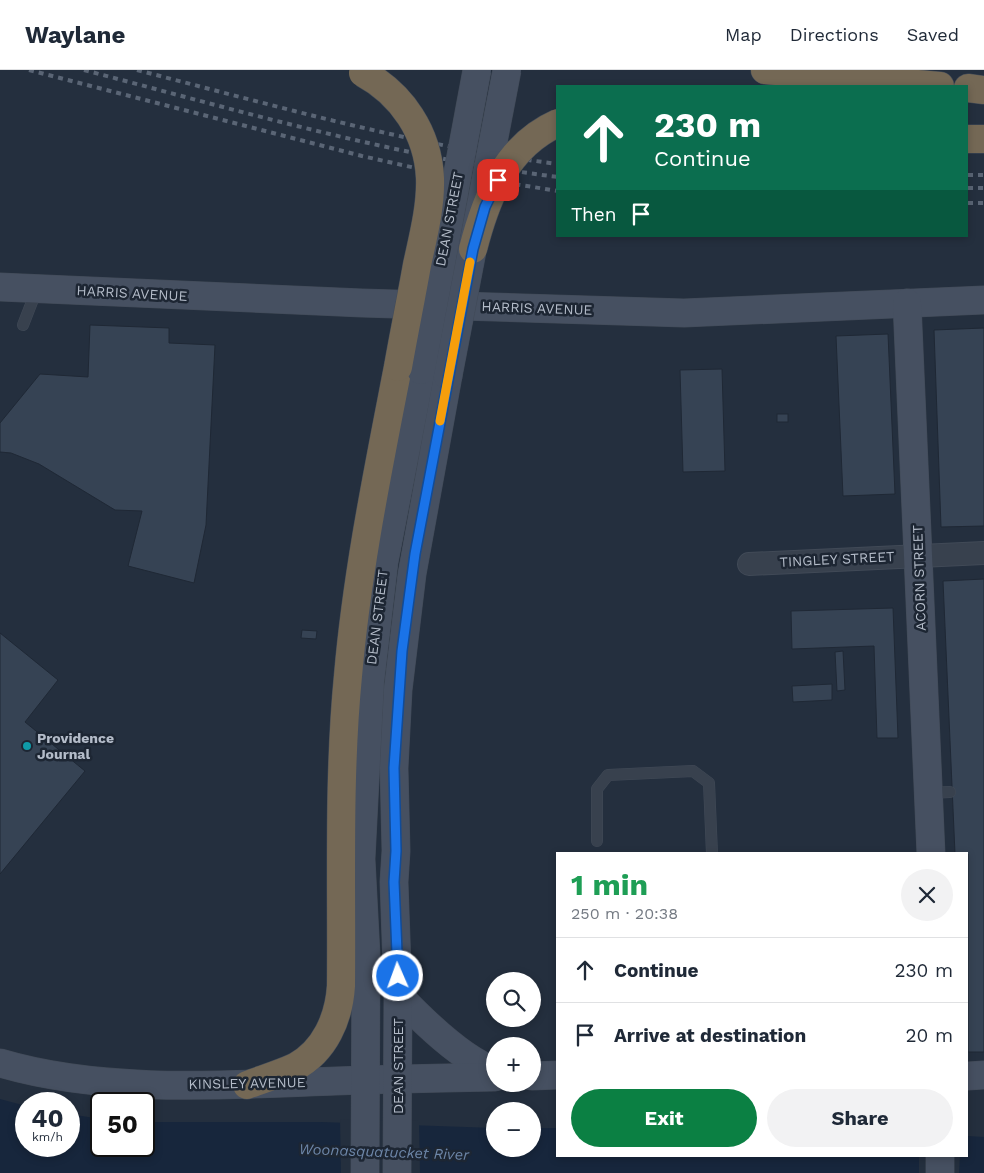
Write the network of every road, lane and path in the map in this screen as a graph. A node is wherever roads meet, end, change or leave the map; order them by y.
1 (477, 70) edge
2 (507, 70) edge
3 (765, 70) edge
4 (359, 72) edge
5 (929, 85) edge
6 (968, 88) edge
7 (984, 90) edge
8 (556, 124) edge
9 (968, 139) edge
10 (984, 139) edge
11 (473, 249) junction
12 (0, 286) edge
13 (37, 288) junction
14 (984, 300) edge
15 (908, 303) junction
16 (23, 325) dead end
17 (409, 368) junction
18 (984, 553) edge
19 (917, 555) junction
20 (749, 564) dead end
21 (597, 841) dead end
22 (712, 852) edge
23 (931, 852) edge
24 (398, 995) junction
25 (0, 1063) edge
26 (486, 1068) edge
27 (556, 1075) edge
28 (984, 1075) edge
29 (541, 1076) edge
30 (968, 1076) edge
31 (486, 1077) edge
32 (397, 1079) junction
33 (364, 1080) junction
34 (247, 1085) junction
35 (940, 1157) edge
36 (365, 1173) edge
37 (397, 1173) edge
38 (940, 1173) edge

1 - 17 main road, DEAN STREET, bridge
2 - 11 main road, DEAN STREET, bridge
3 - 5 highway
4 - 17 highway, bridge
6 - 7 highway
8 - 11 highway, bridge
9 - 10 highway
11 - 24 main road, DEAN STREET, bridge
12 - 13 main road, HARRIS AVENUE
13 - 15 main road, HARRIS AVENUE
13 - 16 lane
14 - 15 main road, HARRIS AVENUE
15 - 19 main road, ACORN STREET
17 - 33 main road, DEAN STREET
17 - 34 highway
18 - 19 street, TINGLEY STREET
19 - 20 street, TINGLEY STREET
19 - 23 main road, ACORN STREET
21 - 22 lane
24 - 26 main road
24 - 32 main road, DEAN STREET
25 - 34 main road, KINSLEY AVENUE
27 - 29 main road
28 - 30 main road
31 - 32 main road, KINSLEY AVENUE
32 - 33 main road, KINSLEY AVENUE
32 - 37 main road, DEAN STREET
33 - 34 main road, KINSLEY AVENUE
33 - 36 main road, DEAN STREET
35 - 38 main road

